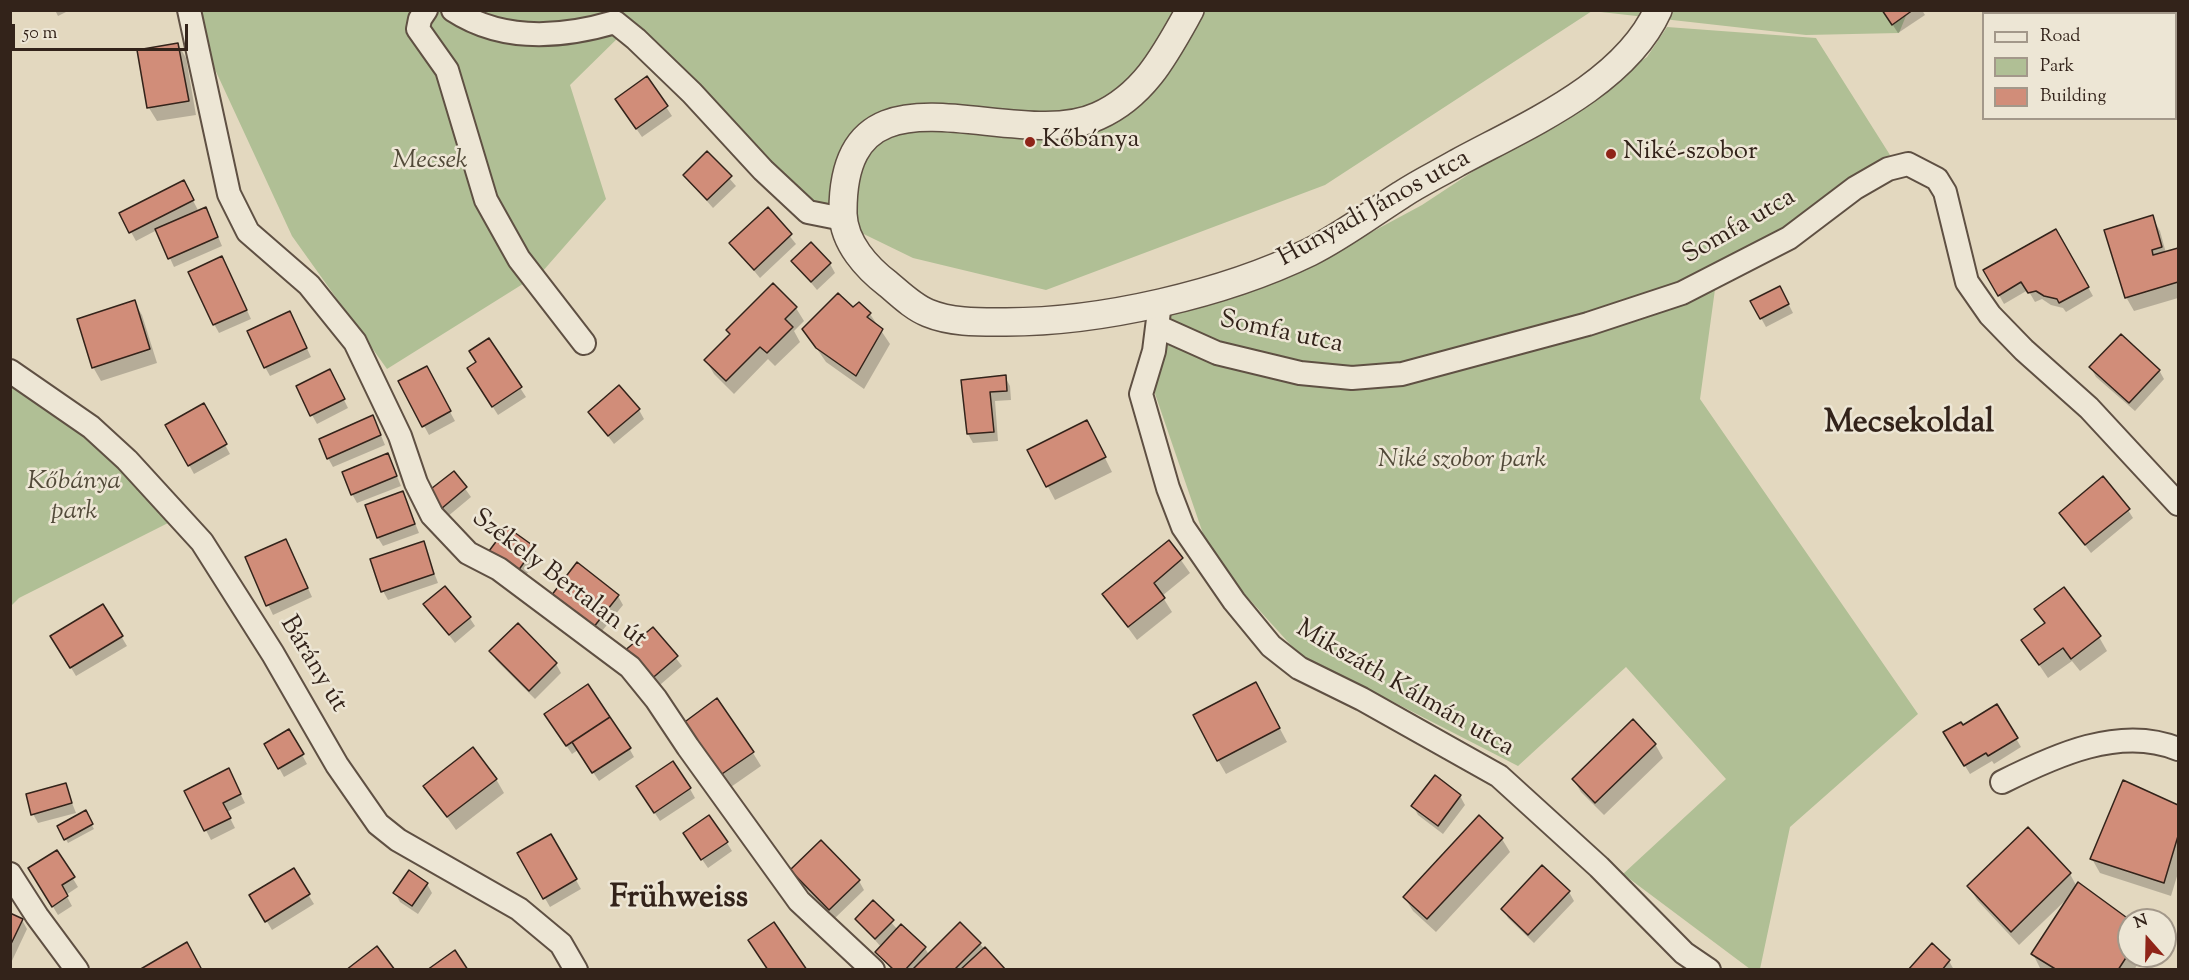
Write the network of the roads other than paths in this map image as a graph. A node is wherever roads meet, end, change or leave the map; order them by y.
1 (189, 10) edge
2 (426, 10) edge
3 (453, 10) edge
4 (1190, 10) edge
5 (1658, 10) edge
6 (843, 219) junction
7 (1159, 314) junction
8 (584, 343) dead end
9 (10, 371) edge
10 (2178, 504) edge
11 (2178, 749) edge
12 (2002, 782) dead end
13 (10, 874) edge
14 (77, 969) edge
15 (576, 969) edge
16 (873, 969) edge
17 (1710, 969) edge

1 - 16 street, Székely Bertalan út
2 - 8 street
3 - 6 street
4 - 6 street, Hunyadi János utca
5 - 7 street, Hunyadi János utca
6 - 7 street, Hunyadi János utca
7 - 10 street, Somfa utca
7 - 17 street, Mikszáth Kálmán utca
9 - 15 street, Bárány út
11 - 12 street
13 - 14 street

